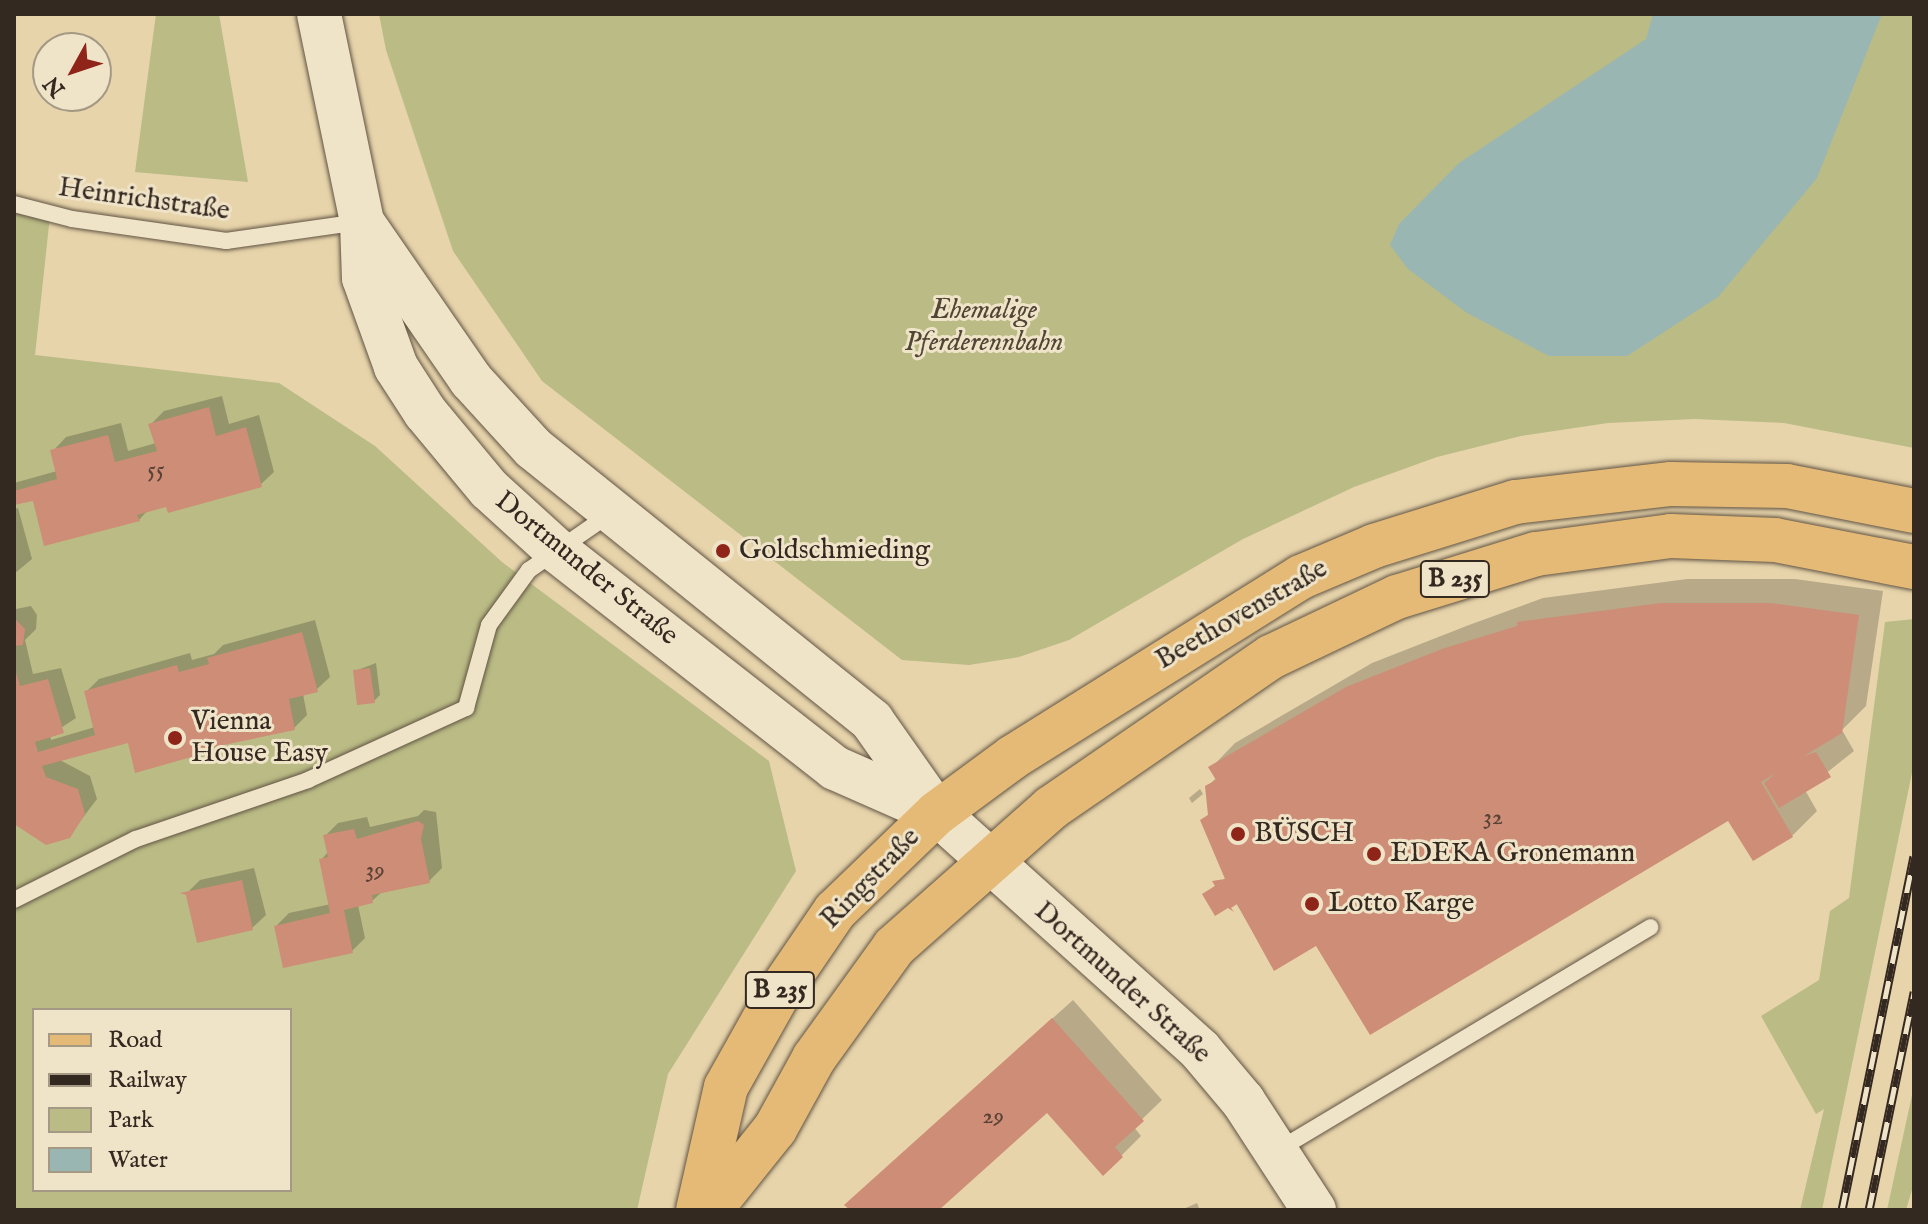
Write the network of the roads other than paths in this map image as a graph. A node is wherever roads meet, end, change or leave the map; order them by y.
1 (319, 14) edge
2 (14, 204) edge
3 (362, 222) junction
4 (1914, 511) edge
5 (610, 514) junction
6 (556, 564) junction
7 (1914, 567) edge
8 (937, 813) junction
9 (986, 861) junction
10 (14, 900) edge
11 (1650, 927) dead end
12 (1278, 1150) junction
13 (698, 1210) edge
14 (710, 1210) edge
15 (1314, 1210) edge

1 - 3 main road, Dortmunder Straße
2 - 3 lane, Heinrichstraße
3 - 5 main road, Dortmunder Straße
3 - 6 main road, Dortmunder Straße
4 - 8 main road, Beethovenstraße / B 235
5 - 6 lane
5 - 8 main road, Dortmunder Straße
6 - 8 main road, Dortmunder Straße
6 - 10 lane, Dortmunder Straße
7 - 9 main road, Beethovenstraße / B 235
8 - 9 main road, Dortmunder Straße
8 - 13 main road, Ringstraße / B 235
9 - 12 main road, Dortmunder Straße
9 - 14 main road, B 235
11 - 12 lane
12 - 15 main road, Dortmunder Straße

